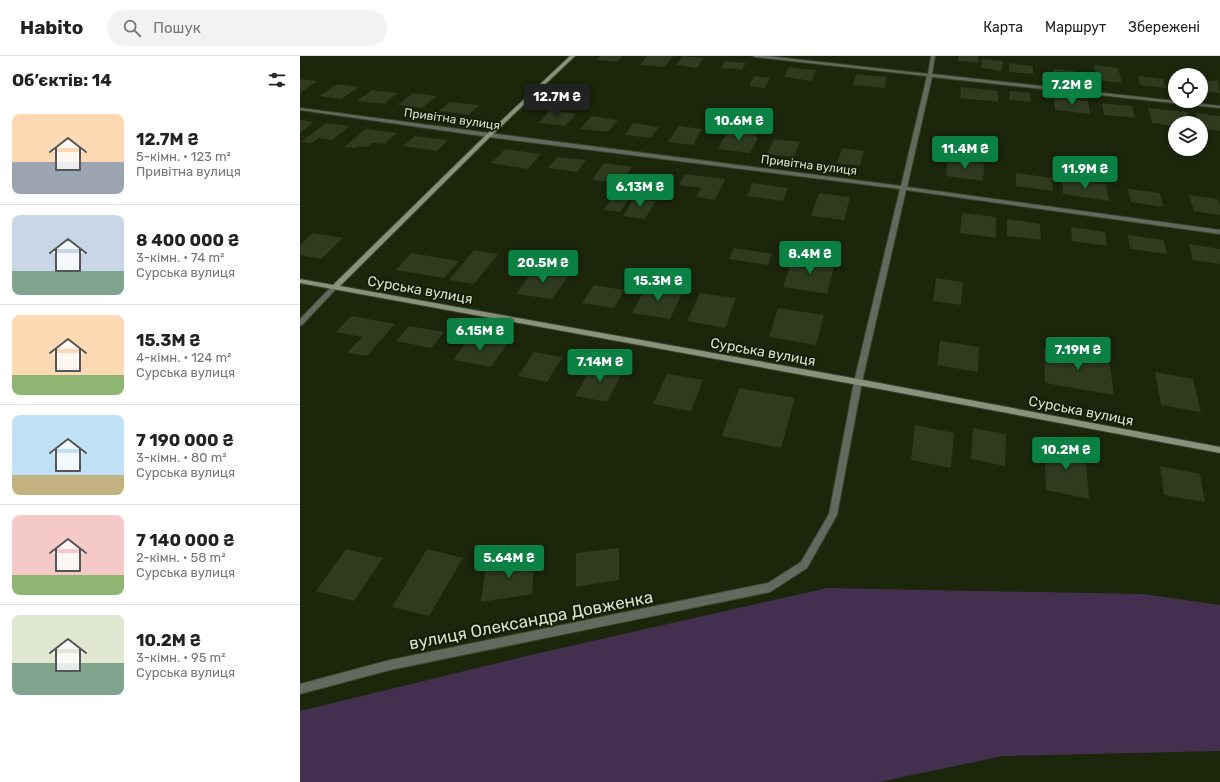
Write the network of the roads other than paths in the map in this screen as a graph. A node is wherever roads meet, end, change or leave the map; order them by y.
1 (573, 56) edge
2 (755, 56) edge
3 (933, 56) edge
4 (930, 75) junction
5 (1220, 107) edge
6 (300, 109) edge
7 (489, 135) junction
8 (904, 188) junction
9 (1220, 232) edge
10 (300, 282) edge
11 (334, 288) junction
12 (300, 323) edge
13 (858, 382) junction
14 (1220, 450) edge
15 (300, 689) edge

1 - 7 street
2 - 4 street
3 - 4 street
4 - 5 street
4 - 8 street
6 - 7 street, Привітна вулиця
7 - 8 street, Привітна вулиця
7 - 11 street
8 - 9 street, Привітна вулиця
8 - 13 street
10 - 11 street, Сурська вулиця
11 - 12 street
11 - 13 street, Сурська вулиця
13 - 14 street, Сурська вулиця
13 - 15 street, вулиця Олександра Довженка

